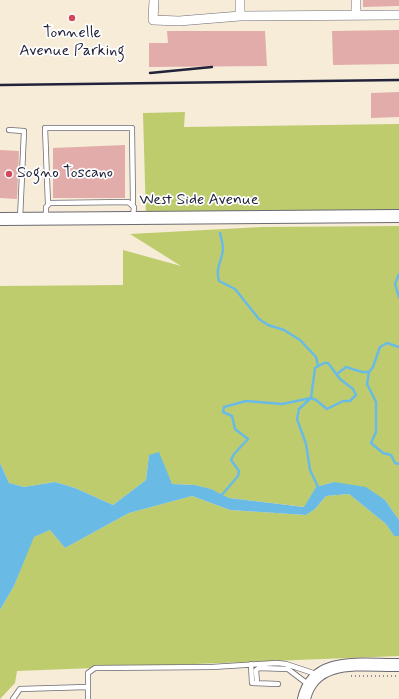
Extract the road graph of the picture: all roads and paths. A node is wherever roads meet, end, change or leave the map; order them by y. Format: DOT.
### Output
graph roads {
  1 [pos="154,0"];
  2 [pos="240,0"];
  3 [pos="356,0"];
  4 [pos="356,15"];
  5 [pos="399,15"];
  6 [pos="240,16"];
  7 [pos="9,130"];
  8 [pos="48,204"];
  9 [pos="133,204"];
  10 [pos="399,216"];
  11 [pos="46,218"];
  12 [pos="134,218"];
  13 [pos="0,219"];
  14 [pos="20,219"];
  15 [pos="251,664"];
  16 [pos="399,665"];
  17 [pos="256,670"];
  18 [pos="318,674"];
  19 [pos="348,676"];
  20 [pos="399,676"];
  21 [pos="255,683"];
  22 [pos="278,684"];
  23 [pos="309,685"];
  24 [pos="88,687"];
  25 [pos="13,699"];
  26 [pos="88,699"];
  27 [pos="304,699"];
  1 -- 6 [label="street"];
  2 -- 6 [label="street"];
  3 -- 4 [label="street"];
  4 -- 5 [label="street"];
  4 -- 6 [label="street"];
  7 -- 14 [label="lane"];
  8 -- 9 [label="lane"];
  8 -- 9 [label="lane"];
  8 -- 11 [label="lane"];
  9 -- 12 [label="lane"];
  10 -- 12 [label="street, West Side Avenue"];
  11 -- 12 [label="street, West Side Avenue"];
  11 -- 14 [label="street, West Side Avenue"];
  13 -- 14 [label="street, West Side Avenue"];
  15 -- 17 [label="lane"];
  15 -- 18 [label="lane"];
  15 -- 21 [label="lane"];
  15 -- 24 [label="lane"];
  16 -- 18 [label="street"];
  17 -- 21 [label="lane"];
  17 -- 23 [label="lane"];
  18 -- 23 [label="street"];
  19 -- 20 [label="path"];
  21 -- 22 [label="lane"];
  23 -- 27 [label="street"];
  24 -- 25 [label="lane"];
  24 -- 26 [label="lane"];
}
